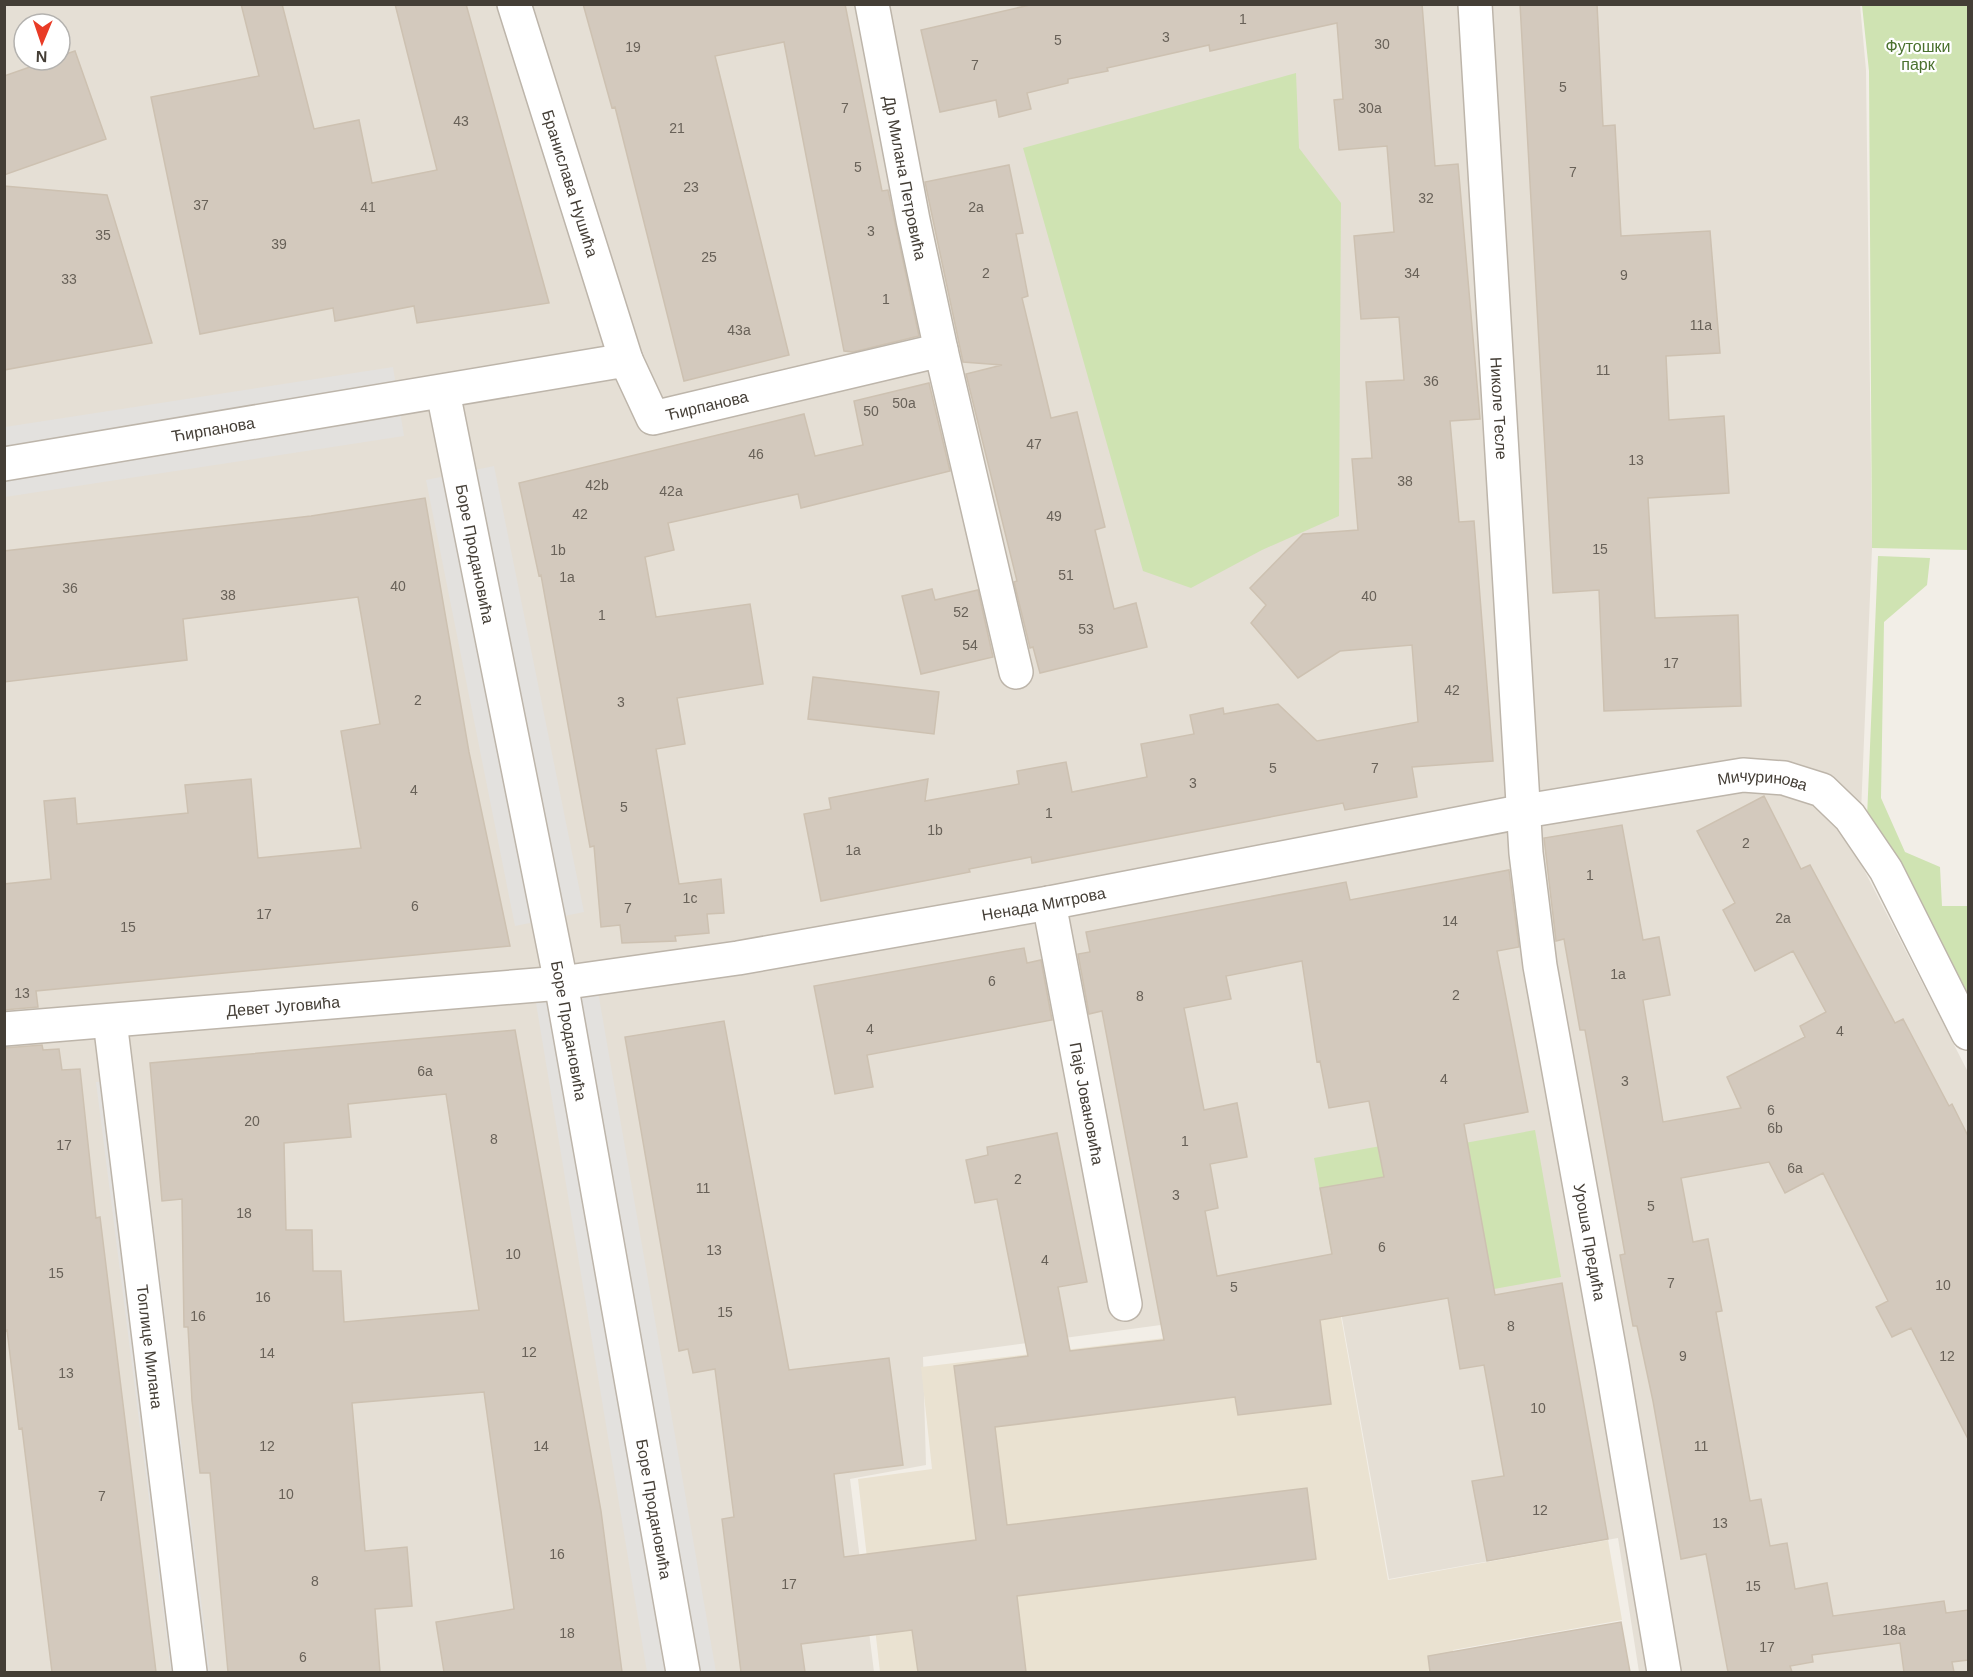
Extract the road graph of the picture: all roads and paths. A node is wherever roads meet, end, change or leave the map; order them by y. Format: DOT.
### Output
graph roads {
  1 [pos="514,4"];
  2 [pos="1475,4"];
  3 [pos="880,6"];
  4 [pos="941,350"];
  5 [pos="626,360"];
  6 [pos="443,392"];
  7 [pos="4,464"];
  8 [pos="1016,672"];
  9 [pos="1525,811"];
  10 [pos="1049,903"];
  11 [pos="561,984"];
  12 [pos="110,1021"];
  13 [pos="4,1029"];
  14 [pos="1968,1033"];
  15 [pos="1125,1304"];
  16 [pos="190,1672"];
  17 [pos="683,1672"];
  18 [pos="1664,1672"];
  1 -- 5 [label="street, Бранислава Нушића"];
  2 -- 9 [label="street, Николе Тесле"];
  3 -- 4 [label="street, Др Милана Петровића"];
  4 -- 5 [label="street, Ћирпанова"];
  4 -- 8 [label="street"];
  5 -- 6 [label="street, Ћирпанова"];
  6 -- 7 [label="street, Ћирпанова"];
  6 -- 11 [label="street, Боре Продановића"];
  9 -- 10 [label="street, Ненада Митрова"];
  9 -- 14 [label="street, Мичуринова"];
  9 -- 18 [label="street, Уроша Предића"];
  10 -- 11 [label="street, Ненада Митрова"];
  10 -- 15 [label="street, Паје Јовановића"];
  11 -- 12 [label="street, Девет Југовића"];
  11 -- 17 [label="street, Боре Продановића"];
  12 -- 13 [label="street, Девет Југовића"];
  12 -- 16 [label="street, Топлице Милана"];
}
